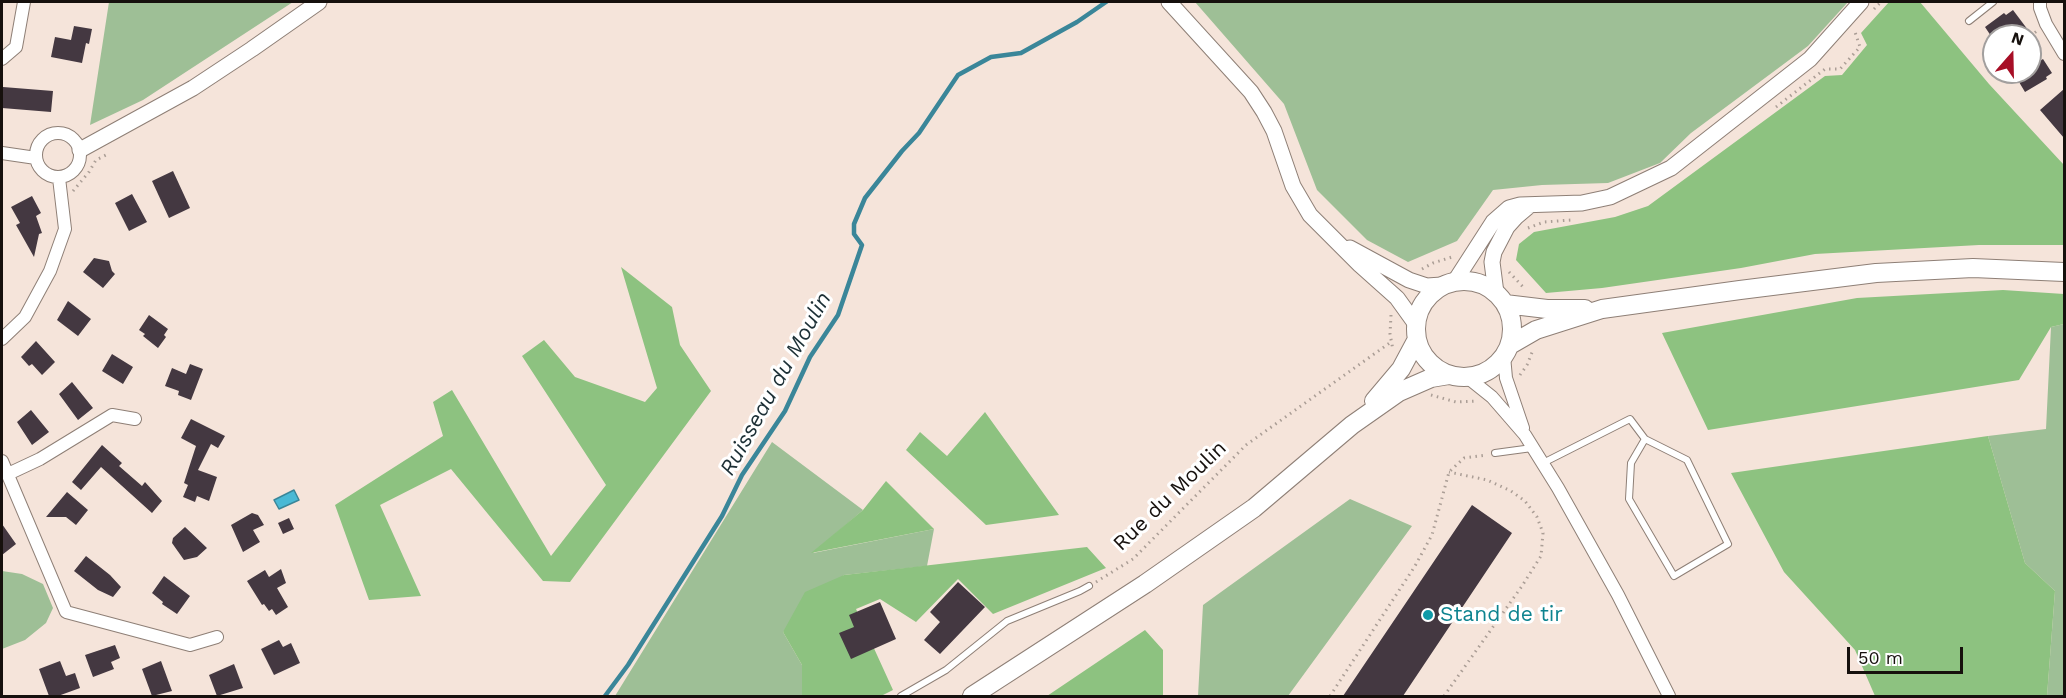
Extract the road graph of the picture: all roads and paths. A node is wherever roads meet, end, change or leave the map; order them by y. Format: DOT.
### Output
graph roads {
  1 [pos="24,2"];
  2 [pos="319,2"];
  3 [pos="1169,2"];
  4 [pos="1861,2"];
  5 [pos="1994,2"];
  6 [pos="2040,2"];
  7 [pos="1969,21"];
  8 [pos="2064,54"];
  9 [pos="2,59"];
  10 [pos="80,150"];
  11 [pos="2,153"];
  12 [pos="36,158"];
  13 [pos="59,178"];
  14 [pos="1529,206"];
  15 [pos="1331,237"];
  16 [pos="1462,256"];
  17 [pos="1505,269"];
  18 [pos="2064,272"];
  19 [pos="1417,273"];
  20 [pos="1449,283"];
  21 [pos="1500,298"];
  22 [pos="1530,298"];
  23 [pos="1602,309"];
  24 [pos="1392,312"];
  25 [pos="1416,332"];
  26 [pos="2,339"];
  27 [pos="1391,342"];
  28 [pos="1534,348"];
  29 [pos="1507,350"];
  30 [pos="1395,356"];
  31 [pos="1458,376"];
  32 [pos="1517,378"];
  33 [pos="1428,394"];
  34 [pos="1483,400"];
  35 [pos="135,419"];
  36 [pos="1352,425"];
  37 [pos="1525,435"];
  38 [pos="1645,439"];
  39 [pos="1532,448"];
  40 [pos="1495,453"];
  41 [pos="2,461"];
  42 [pos="1542,464"];
  43 [pos="1449,472"];
  44 [pos="8,474"];
  45 [pos="1089,586"];
  46 [pos="217,637"];
  47 [pos="901,696"];
  48 [pos="972,696"];
  49 [pos="1330,696"];
  50 [pos="1444,696"];
  51 [pos="1669,696"];
  1 -- 9 [label="street"];
  2 -- 10 [label="street"];
  3 -- 15 [label="street"];
  4 -- 14 [label="street"];
  5 -- 7 [label="lane"];
  6 -- 8 [label="street"];
  10 -- 12 [label="street"];
  10 -- 13 [label="street"];
  11 -- 12 [label="street"];
  12 -- 13 [label="street"];
  13 -- 26 [label="street"];
  14 -- 20 [label="street"];
  14 -- 21 [label="street"];
  15 -- 20 [label="street"];
  15 -- 25 [label="street"];
  16 -- 19 [label="path"];
  17 -- 22 [label="path"];
  18 -- 23 [label="main road"];
  20 -- 21 [label="main road"];
  20 -- 25 [label="main road"];
  21 -- 23 [label="main road"];
  21 -- 29 [label="main road"];
  23 -- 29 [label="main road"];
  24 -- 27 [label="path"];
  25 -- 31 [label="main road"];
  25 -- 36 [label="main road"];
  27 -- 30 [label="path"];
  27 -- 45 [label="path, Rue du Moulin"];
  28 -- 32 [label="path"];
  29 -- 31 [label="main road"];
  29 -- 37 [label="street"];
  31 -- 36 [label="main road"];
  31 -- 37 [label="street"];
  33 -- 34 [label="path"];
  35 -- 44 [label="street"];
  36 -- 48 [label="main road"];
  37 -- 39 [label="street"];
  38 -- 38 [label="lane"];
  38 -- 42 [label="lane"];
  39 -- 40 [label="lane"];
  39 -- 42 [label="street"];
  40 -- 43 [label="path"];
  41 -- 44 [label="street"];
  42 -- 51 [label="street"];
  43 -- 49 [label="path"];
  43 -- 50 [label="path"];
  44 -- 46 [label="street"];
  45 -- 47 [label="lane"];
}
